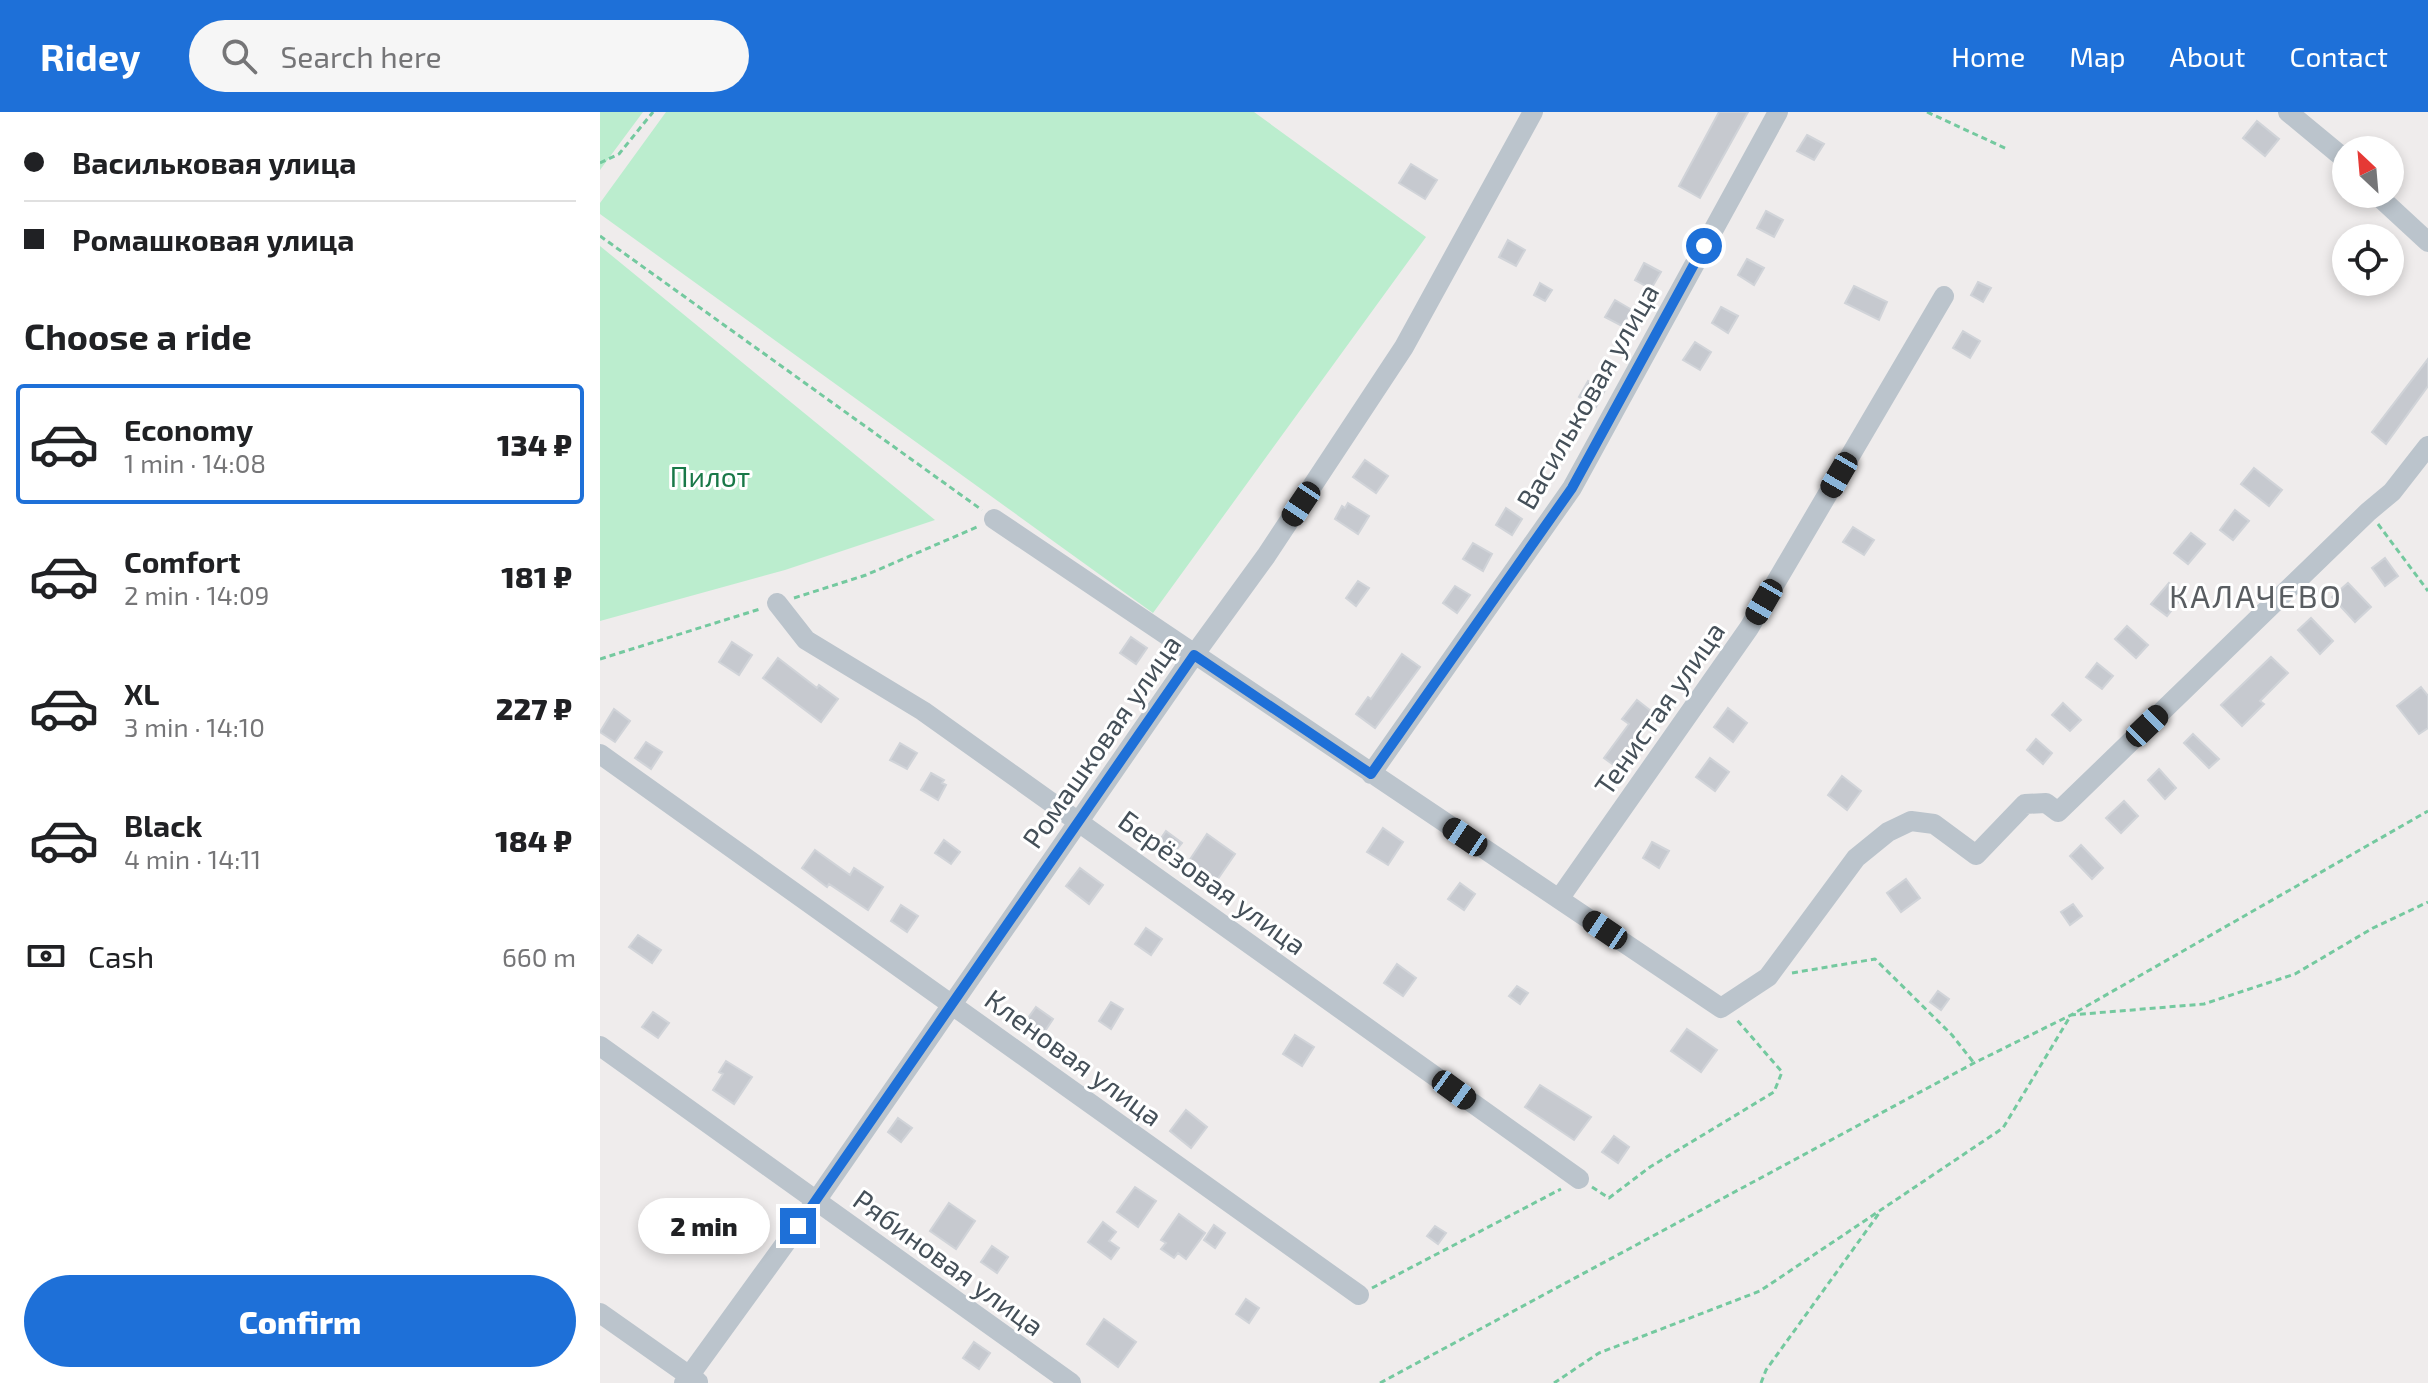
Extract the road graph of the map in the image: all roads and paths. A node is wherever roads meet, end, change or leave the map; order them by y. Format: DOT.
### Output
graph roads {
  1 [pos="653,112"];
  2 [pos="1533,112"];
  3 [pos="1778,112"];
  4 [pos="1927,112"];
  5 [pos="2288,112"];
  6 [pos="2332,148"];
  7 [pos="2007,149"];
  8 [pos="600,163"];
  9 [pos="2391,208"];
  10 [pos="600,236"];
  11 [pos="2428,242"];
  12 [pos="1944,296"];
  13 [pos="2428,446"];
  14 [pos="2368,512"];
  15 [pos="994,519"];
  16 [pos="2428,591"];
  17 [pos="777,603"];
  18 [pos="1194,655"];
  19 [pos="600,659"];
  20 [pos="600,754"];
  21 [pos="1371,774"];
  22 [pos="2428,811"];
  23 [pos="1080,820"];
  24 [pos="1559,899"];
  25 [pos="2428,902"];
  26 [pos="1768,977"];
  27 [pos="952,1005"];
  28 [pos="1721,1008"];
  29 [pos="2071,1015"];
  30 [pos="600,1046"];
  31 [pos="1974,1063"];
  32 [pos="1579,1179"];
  33 [pos="816,1201"];
  34 [pos="1882,1209"];
  35 [pos="1359,1295"];
  36 [pos="600,1313"];
  37 [pos="691,1380"];
  38 [pos="1071,1383"];
  39 [pos="1380,1383"];
  40 [pos="1554,1383"];
  41 [pos="1761,1383"];
  1 -- 8 [label="path"];
  2 -- 18 [label="street, Ромашковая улица"];
  3 -- 21 [label="street, Васильковая улица"];
  4 -- 7 [label="path"];
  5 -- 6 [label="street"];
  9 -- 11 [label="street"];
  10 -- 15 [label="path"];
  12 -- 24 [label="street, Тенистая улица"];
  13 -- 14 [label="street"];
  14 -- 16 [label="path"];
  14 -- 26 [label="street"];
  15 -- 17 [label="path"];
  15 -- 18 [label="street"];
  17 -- 19 [label="path"];
  17 -- 23 [label="street, Берёзовая улица"];
  18 -- 21 [label="street"];
  18 -- 23 [label="street, Ромашковая улица"];
  20 -- 27 [label="street, Кленовая улица"];
  21 -- 24 [label="street"];
  22 -- 29 [label="path"];
  23 -- 27 [label="street, Ромашковая улица"];
  23 -- 32 [label="street, Берёзовая улица"];
  24 -- 28 [label="street"];
  25 -- 29 [label="path"];
  26 -- 28 [label="street"];
  26 -- 31 [label="path"];
  27 -- 33 [label="street, Ромашковая улица"];
  27 -- 35 [label="street, Кленовая улица"];
  28 -- 32 [label="path"];
  29 -- 31 [label="path"];
  29 -- 34 [label="path"];
  30 -- 33 [label="street, Рябиновая улица"];
  31 -- 39 [label="path"];
  32 -- 35 [label="path"];
  33 -- 37 [label="street, Ромашковая улица"];
  33 -- 38 [label="street, Рябиновая улица"];
  34 -- 40 [label="path"];
  34 -- 41 [label="path"];
  36 -- 37 [label="street"];
}
